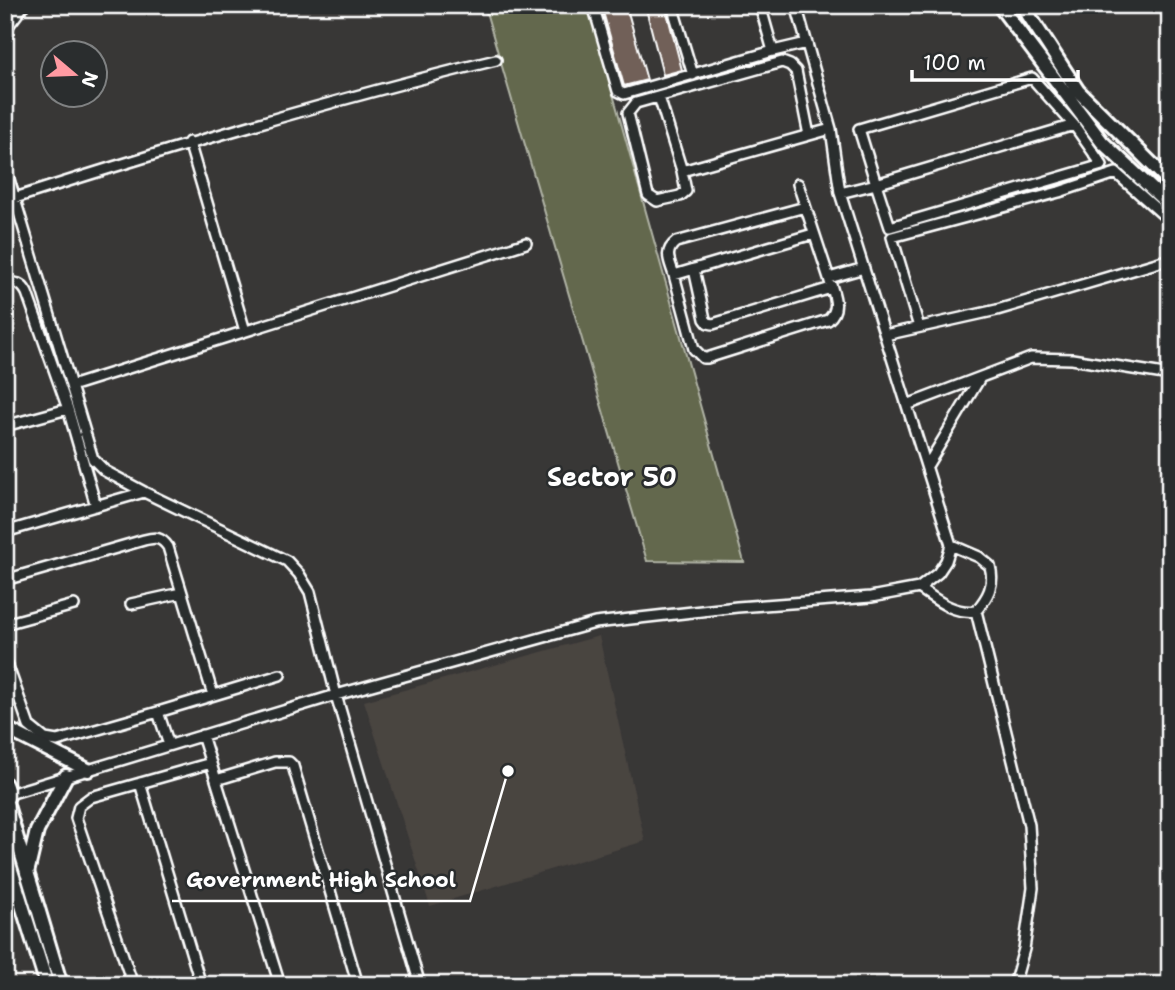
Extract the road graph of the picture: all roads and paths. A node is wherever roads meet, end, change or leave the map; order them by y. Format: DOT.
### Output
graph roads {
  1 [pos="24,5"];
  2 [pos="593,5"];
  3 [pos="672,5"];
  4 [pos="760,5"];
  5 [pos="796,5"];
  6 [pos="999,5"];
  7 [pos="1022,5"];
  8 [pos="5,30"];
  9 [pos="807,43"];
  10 [pos="773,51"];
  11 [pos="496,60"];
  12 [pos="693,75"];
  13 [pos="659,97"];
  14 [pos="1074,125"];
  15 [pos="831,129"];
  16 [pos="809,135"];
  17 [pos="189,142"];
  18 [pos="5,166"];
  19 [pos="682,170"];
  20 [pos="1170,182"];
  21 [pos="798,184"];
  22 [pos="876,184"];
  23 [pos="840,193"];
  24 [pos="15,198"];
  25 [pos="1170,206"];
  26 [pos="805,207"];
  27 [pos="1170,221"];
  28 [pos="813,234"];
  29 [pos="526,243"];
  30 [pos="1170,259"];
  31 [pos="864,268"];
  32 [pos="694,270"];
  33 [pos="674,275"];
  34 [pos="829,278"];
  35 [pos="5,284"];
  36 [pos="831,288"];
  37 [pos="919,327"];
  38 [pos="245,331"];
  39 [pos="885,335"];
  40 [pos="1170,375"];
  41 [pos="980,378"];
  42 [pos="71,386"];
  43 [pos="907,405"];
  44 [pos="68,409"];
  45 [pos="5,426"];
  46 [pos="927,466"];
  47 [pos="144,492"];
  48 [pos="96,506"];
  49 [pos="5,531"];
  50 [pos="951,545"];
  51 [pos="5,580"];
  52 [pos="919,588"];
  53 [pos="181,593"];
  54 [pos="74,604"];
  55 [pos="131,604"];
  56 [pos="976,611"];
  57 [pos="5,624"];
  58 [pos="5,659"];
  59 [pos="281,675"];
  60 [pos="213,695"];
  61 [pos="335,695"];
  62 [pos="158,712"];
  63 [pos="5,728"];
  64 [pos="202,735"];
  65 [pos="169,745"];
  66 [pos="211,763"];
  67 [pos="88,770"];
  68 [pos="65,776"];
  69 [pos="216,780"];
  70 [pos="140,783"];
  71 [pos="6,796"];
  72 [pos="5,851"];
  73 [pos="27,874"];
  74 [pos="47,985"];
  75 [pos="61,985"];
  76 [pos="133,985"];
  77 [pos="201,985"];
  78 [pos="280,985"];
  79 [pos="358,985"];
  80 [pos="420,985"];
  81 [pos="1014,985"];
  1 -- 8 [label="street"];
  2 -- 12 [label="street"];
  3 -- 12 [label="street"];
  4 -- 10 [label="street"];
  5 -- 9 [label="street"];
  6 -- 25 [label="main road"];
  7 -- 20 [label="main road"];
  9 -- 10 [label="street"];
  9 -- 15 [label="street"];
  10 -- 12 [label="street"];
  11 -- 17 [label="street"];
  13 -- 16 [label="street"];
  13 -- 19 [label="street"];
  13 -- 19 [label="street"];
  14 -- 22 [label="street"];
  14 -- 22 [label="street"];
  14 -- 22 [label="street"];
  15 -- 16 [label="street"];
  15 -- 23 [label="street"];
  16 -- 19 [label="street"];
  17 -- 24 [label="street"];
  17 -- 38 [label="street"];
  18 -- 24 [label="street"];
  21 -- 26 [label="street"];
  22 -- 23 [label="street"];
  23 -- 31 [label="street"];
  24 -- 42 [label="street"];
  26 -- 28 [label="street"];
  26 -- 33 [label="street"];
  27 -- 37 [label="street"];
  28 -- 32 [label="street"];
  28 -- 34 [label="street"];
  29 -- 38 [label="street"];
  30 -- 37 [label="street"];
  31 -- 34 [label="street"];
  31 -- 39 [label="street"];
  32 -- 33 [label="street"];
  32 -- 36 [label="street"];
  33 -- 36 [label="street"];
  34 -- 36 [label="street"];
  35 -- 44 [label="street"];
  37 -- 39 [label="street"];
  38 -- 42 [label="street"];
  39 -- 43 [label="street"];
  40 -- 41 [label="street"];
  41 -- 43 [label="street"];
  41 -- 46 [label="street"];
  42 -- 47 [label="street"];
  43 -- 46 [label="street"];
  44 -- 45 [label="street"];
  44 -- 48 [label="street"];
  46 -- 50 [label="street"];
  47 -- 48 [label="street"];
  47 -- 61 [label="street"];
  48 -- 49 [label="street"];
  50 -- 52 [label="street"];
  50 -- 56 [label="street"];
  51 -- 53 [label="street"];
  52 -- 56 [label="street"];
  52 -- 61 [label="street"];
  53 -- 55 [label="street"];
  53 -- 60 [label="street"];
  54 -- 57 [label="street"];
  56 -- 81 [label="street"];
  58 -- 62 [label="street"];
  59 -- 60 [label="street"];
  60 -- 62 [label="street"];
  61 -- 64 [label="street"];
  61 -- 80 [label="street"];
  62 -- 65 [label="street"];
  63 -- 67 [label="main road"];
  64 -- 65 [label="street"];
  64 -- 66 [label="street"];
  65 -- 67 [label="street"];
  66 -- 69 [label="street"];
  66 -- 70 [label="street"];
  67 -- 68 [label="street"];
  68 -- 71 [label="street"];
  68 -- 73 [label="main road"];
  69 -- 78 [label="street"];
  69 -- 79 [label="street"];
  70 -- 76 [label="street"];
  70 -- 77 [label="street"];
  71 -- 73 [label="main road"];
  72 -- 74 [label="main road"];
  73 -- 75 [label="main road"];
}
